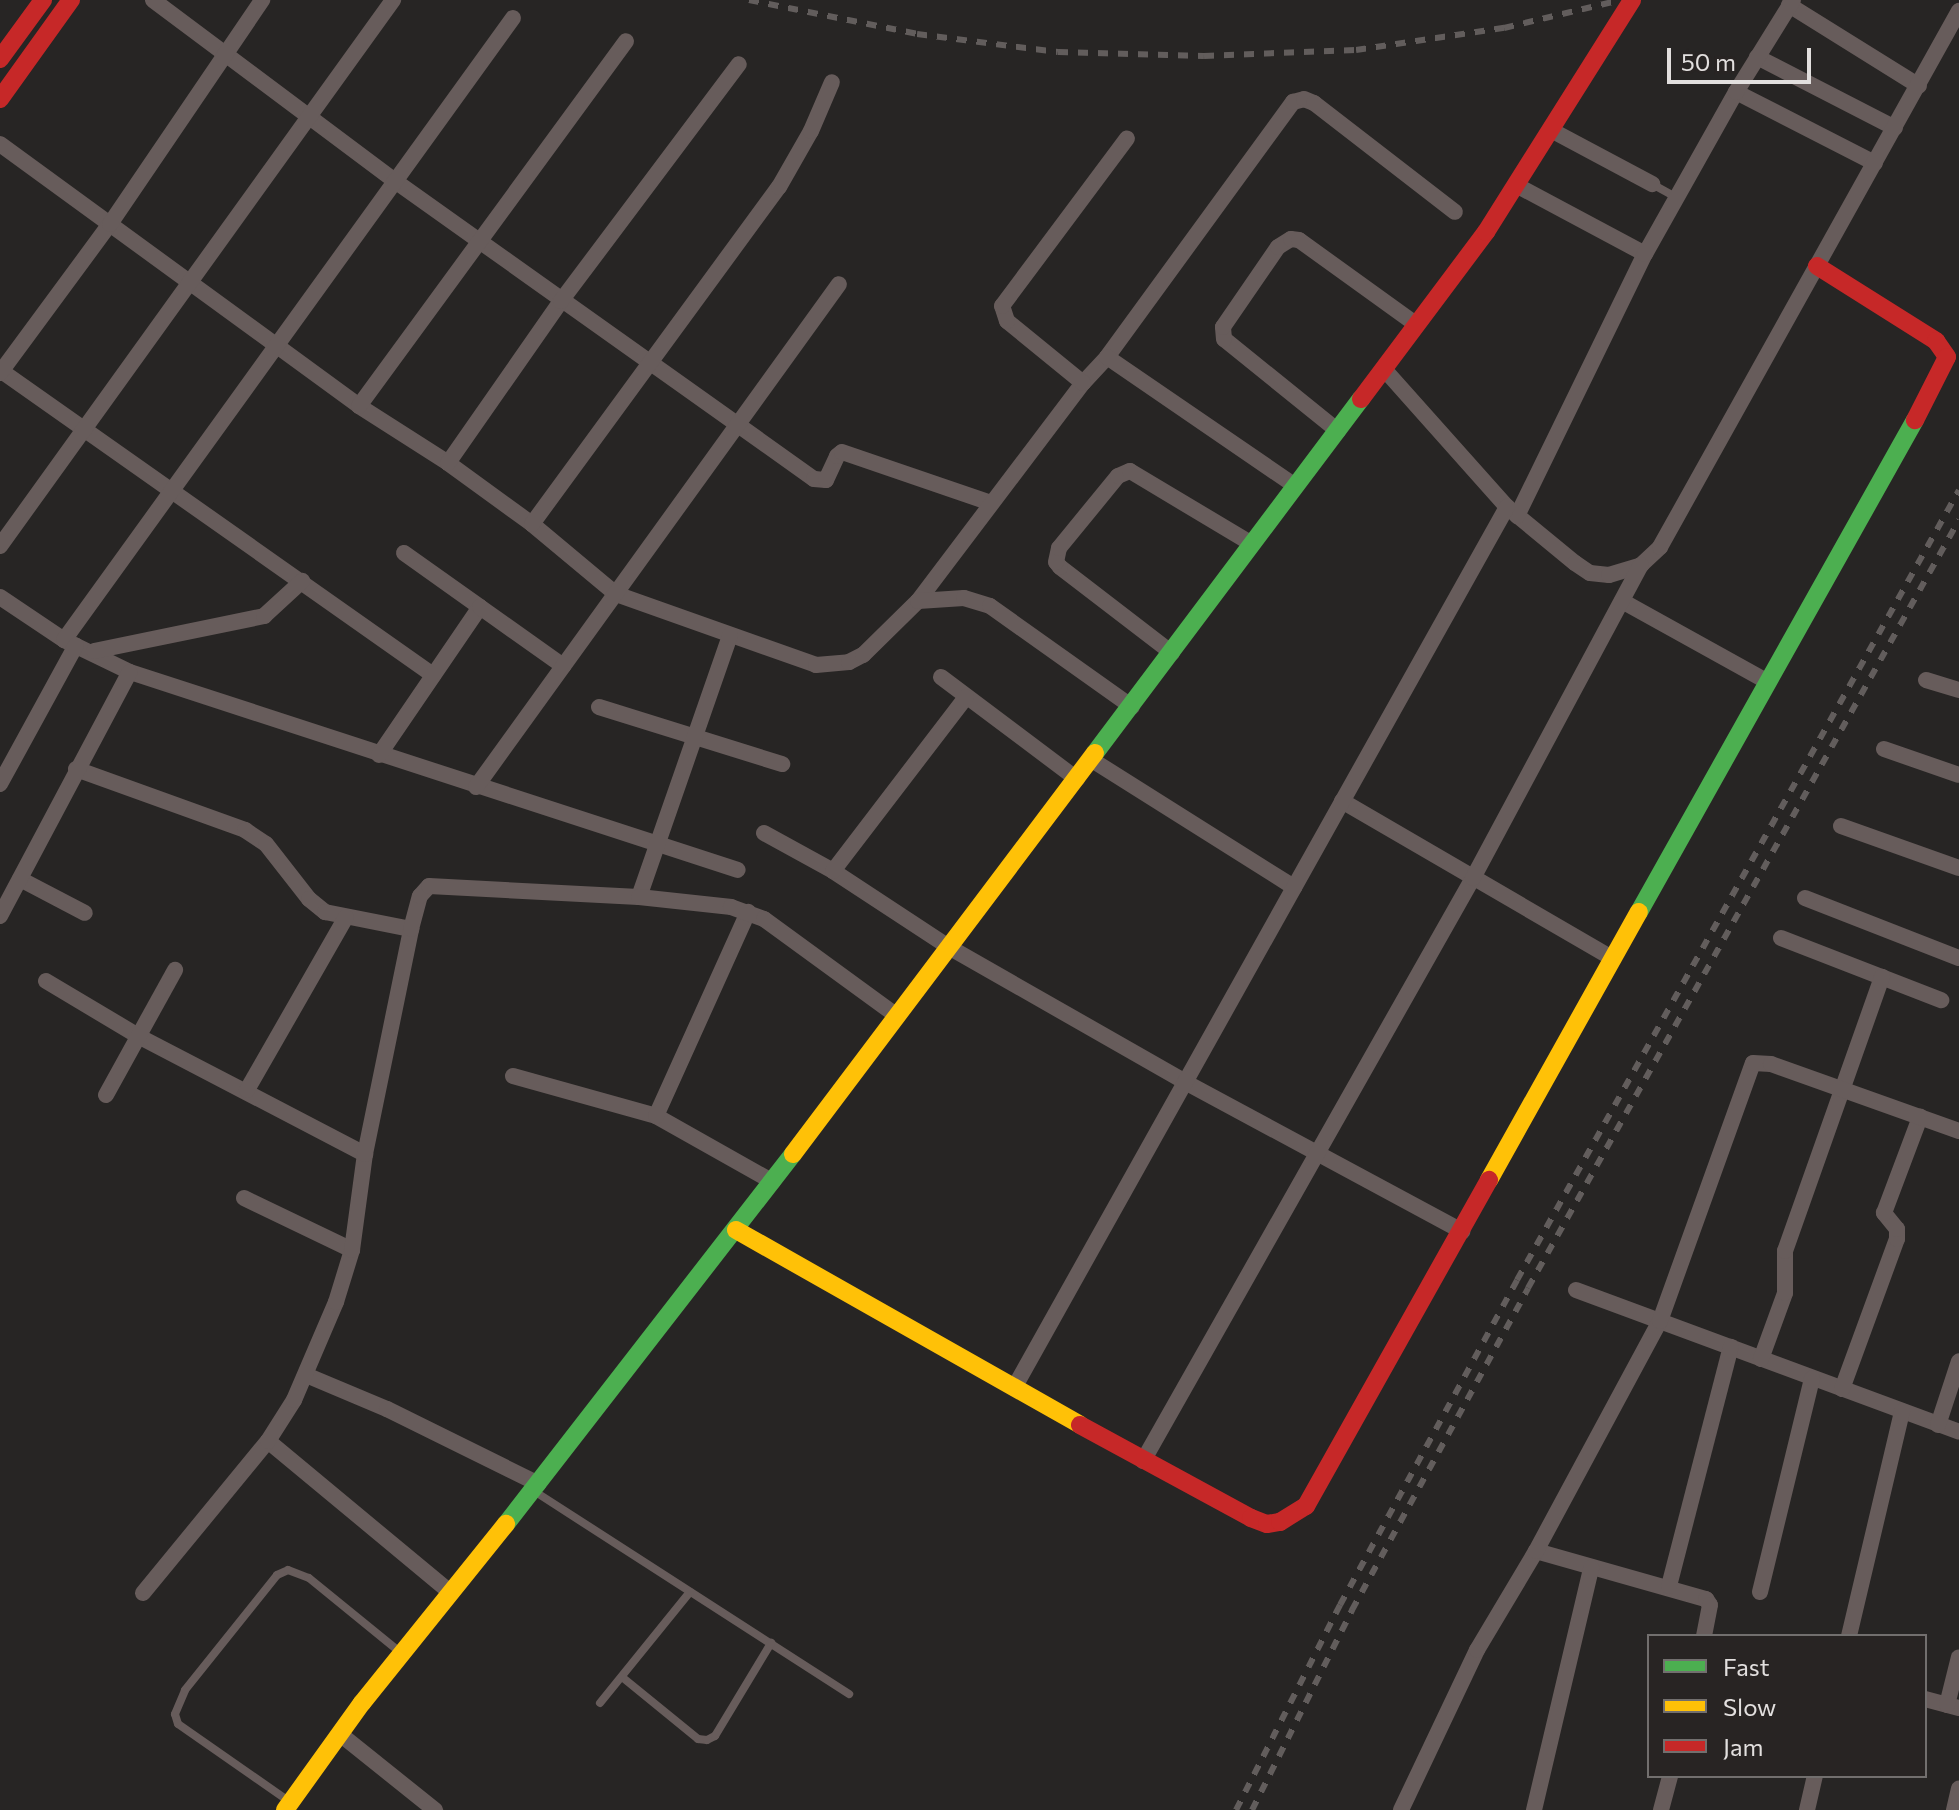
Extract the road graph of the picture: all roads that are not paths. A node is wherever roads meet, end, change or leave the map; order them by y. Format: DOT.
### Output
graph roads {
  1 [pos="43,0"];
  2 [pos="71,0"];
  3 [pos="153,0"];
  4 [pos="262,0"];
  5 [pos="393,0"];
  6 [pos="1632,0"];
  7 [pos="1791,3"];
  8 [pos="1959,11"];
  9 [pos="513,18"];
  10 [pos="626,41"];
  11 [pos="226,55"];
  12 [pos="1757,57"];
  13 [pos="0,59"];
  14 [pos="739,64"];
  15 [pos="832,82"];
  16 [pos="1919,86"];
  17 [pos="1736,92"];
  18 [pos="0,99"];
  19 [pos="308,118"];
  20 [pos="1895,128"];
  21 [pos="1551,130"];
  22 [pos="1127,138"];
  23 [pos="0,144"];
  24 [pos="1875,163"];
  25 [pos="395,181"];
  26 [pos="1652,184"];
  27 [pos="1516,185"];
  28 [pos="1675,197"];
  29 [pos="1455,212"];
  30 [pos="110,224"];
  31 [pos="479,242"];
  32 [pos="1645,254"];
  33 [pos="1817,266"];
  34 [pos="189,282"];
  35 [pos="839,284"];
  36 [pos="561,301"];
  37 [pos="1417,325"];
  38 [pos="276,346"];
  39 [pos="1107,357"];
  40 [pos="649,365"];
  41 [pos="1384,369"];
  42 [pos="0,371"];
  43 [pos="1083,383"];
  44 [pos="359,406"];
  45 [pos="736,422"];
  46 [pos="85,429"];
  47 [pos="1338,431"];
  48 [pos="448,463"];
  49 [pos="1294,485"];
  50 [pos="173,489"];
  51 [pos="991,503"];
  52 [pos="1512,512"];
  53 [pos="532,524"];
  54 [pos="1252,544"];
  55 [pos="0,546"];
  56 [pos="404,553"];
  57 [pos="1641,565"];
  58 [pos="302,581"];
  59 [pos="616,594"];
  60 [pos="0,597"];
  61 [pos="918,601"];
  62 [pos="1622,601"];
  63 [pos="480,607"];
  64 [pos="730,635"];
  65 [pos="70,642"];
  66 [pos="94,651"];
  67 [pos="1172,653"];
  68 [pos="563,666"];
  69 [pos="130,672"];
  70 [pos="433,675"];
  71 [pos="941,677"];
  72 [pos="1926,680"];
  73 [pos="1768,682"];
  74 [pos="1959,690"];
  75 [pos="966,697"];
  76 [pos="599,707"];
  77 [pos="1132,707"];
  78 [pos="694,735"];
  79 [pos="1884,749"];
  80 [pos="379,755"];
  81 [pos="1092,760"];
  82 [pos="782,764"];
  83 [pos="76,769"];
  84 [pos="1959,775"];
  85 [pos="1077,779"];
  86 [pos="0,784"];
  87 [pos="476,787"];
  88 [pos="1342,801"];
  89 [pos="1841,826"];
  90 [pos="764,833"];
  91 [pos="655,844"];
  92 [pos="1959,868"];
  93 [pos="738,870"];
  94 [pos="833,871"];
  95 [pos="1473,878"];
  96 [pos="20,879"];
  97 [pos="1294,887"];
  98 [pos="639,897"];
  99 [pos="1805,898"];
  100 [pos="748,912"];
  101 [pos="85,913"];
  102 [pos="0,916"];
  103 [pos="346,917"];
  104 [pos="411,929"];
  105 [pos="1781,938"];
  106 [pos="947,946"];
  107 [pos="1959,958"];
  108 [pos="1613,959"];
  109 [pos="175,970"];
  110 [pos="1882,977"];
  111 [pos="46,981"];
  112 [pos="1941,1000"];
  113 [pos="897,1016"];
  114 [pos="140,1037"];
  115 [pos="513,1076"];
  116 [pos="1185,1082"];
  117 [pos="1840,1088"];
  118 [pos="247,1090"];
  119 [pos="106,1095"];
  120 [pos="656,1116"];
  121 [pos="1920,1117"];
  122 [pos="1959,1131"];
  123 [pos="1317,1153"];
  124 [pos="365,1154"];
  125 [pos="773,1182"];
  126 [pos="244,1198"];
  127 [pos="736,1230"];
  128 [pos="1462,1231"];
  129 [pos="352,1250"];
  130 [pos="1576,1290"];
  131 [pos="1660,1321"];
  132 [pos="1731,1347"];
  133 [pos="1761,1359"];
  134 [pos="1959,1361"];
  135 [pos="306,1375"];
  136 [pos="1812,1378"];
  137 [pos="1014,1388"];
  138 [pos="1842,1389"];
  139 [pos="1902,1411"];
  140 [pos="1938,1425"];
  141 [pos="1959,1432"];
  142 [pos="268,1441"];
  143 [pos="1143,1461"];
  144 [pos="536,1487"];
  145 [pos="1536,1551"];
  146 [pos="1591,1568"];
  147 [pos="1669,1586"];
  148 [pos="690,1592"];
  149 [pos="1760,1592"];
  150 [pos="143,1593"];
  151 [pos="451,1593"];
  152 [pos="1705,1634"];
  153 [pos="1849,1634"];
  154 [pos="771,1643"];
  155 [pos="402,1654"];
  156 [pos="1959,1657"];
  157 [pos="622,1677"];
  158 [pos="849,1694"];
  159 [pos="1927,1700"];
  160 [pos="600,1703"];
  161 [pos="1953,1706"];
  162 [pos="340,1734"];
  163 [pos="1669,1778"];
  164 [pos="1815,1778"];
  165 [pos="1959,1789"];
  166 [pos="288,1806"];
  167 [pos="435,1810"];
  168 [pos="1401,1810"];
  169 [pos="1534,1810"];
  170 [pos="1661,1810"];
  171 [pos="1807,1810"];
  172 [pos="1954,1810"];
  1 -- 13 [label="street"];
  2 -- 18 [label="street"];
  3 -- 11 [label="street"];
  4 -- 11 [label="street"];
  5 -- 19 [label="street"];
  6 -- 21 [label="street"];
  7 -- 12 [label="street"];
  7 -- 16 [label="street"];
  8 -- 16 [label="street"];
  9 -- 25 [label="street"];
  10 -- 31 [label="street"];
  11 -- 19 [label="street"];
  11 -- 30 [label="street"];
  12 -- 17 [label="street"];
  12 -- 20 [label="street"];
  14 -- 36 [label="street"];
  15 -- 40 [label="street"];
  16 -- 20 [label="street"];
  17 -- 24 [label="street"];
  17 -- 28 [label="street"];
  19 -- 25 [label="street"];
  19 -- 34 [label="street"];
  20 -- 24 [label="street"];
  21 -- 26 [label="street"];
  21 -- 27 [label="street"];
  22 -- 43 [label="street"];
  23 -- 30 [label="street"];
  24 -- 33 [label="street"];
  25 -- 31 [label="street"];
  25 -- 38 [label="street"];
  26 -- 28 [label="lane"];
  27 -- 32 [label="street"];
  27 -- 37 [label="street"];
  28 -- 32 [label="street"];
  29 -- 39 [label="street"];
  30 -- 34 [label="street"];
  30 -- 42 [label="street"];
  31 -- 36 [label="street"];
  31 -- 44 [label="street"];
  32 -- 52 [label="street"];
  33 -- 57 [label="street"];
  33 -- 73 [label="street"];
  34 -- 38 [label="street"];
  34 -- 46 [label="street"];
  35 -- 45 [label="street"];
  36 -- 40 [label="street"];
  36 -- 48 [label="street"];
  37 -- 41 [label="street"];
  37 -- 47 [label="street"];
  38 -- 44 [label="street"];
  38 -- 50 [label="street"];
  39 -- 43 [label="street"];
  39 -- 49 [label="street"];
  40 -- 45 [label="street"];
  40 -- 53 [label="street"];
  41 -- 47 [label="street"];
  41 -- 52 [label="street"];
  42 -- 46 [label="street"];
  43 -- 51 [label="street"];
  44 -- 48 [label="street"];
  45 -- 51 [label="street"];
  45 -- 59 [label="street"];
  46 -- 50 [label="street"];
  46 -- 55 [label="street"];
  47 -- 49 [label="street"];
  48 -- 53 [label="street"];
  49 -- 54 [label="street"];
  50 -- 58 [label="street"];
  50 -- 65 [label="street"];
  51 -- 61 [label="street"];
  52 -- 57 [label="street"];
  52 -- 88 [label="street"];
  53 -- 59 [label="street"];
  54 -- 67 [label="street"];
  54 -- 67 [label="street"];
  56 -- 63 [label="street"];
  57 -- 62 [label="street"];
  58 -- 66 [label="street"];
  58 -- 70 [label="street"];
  59 -- 64 [label="street"];
  59 -- 68 [label="street"];
  60 -- 65 [label="street"];
  61 -- 64 [label="street"];
  61 -- 77 [label="street"];
  62 -- 73 [label="street"];
  62 -- 95 [label="street"];
  63 -- 68 [label="street"];
  63 -- 70 [label="street"];
  64 -- 78 [label="street"];
  65 -- 66 [label="street"];
  65 -- 86 [label="street"];
  66 -- 69 [label="street"];
  67 -- 77 [label="street"];
  68 -- 87 [label="street"];
  69 -- 80 [label="street"];
  69 -- 83 [label="street"];
  70 -- 80 [label="street"];
  71 -- 75 [label="street"];
  72 -- 74 [label="street"];
  73 -- 108 [label="street"];
  75 -- 85 [label="street"];
  75 -- 94 [label="street"];
  76 -- 78 [label="street"];
  77 -- 81 [label="street"];
  78 -- 82 [label="street"];
  78 -- 91 [label="street"];
  79 -- 84 [label="street"];
  80 -- 87 [label="street"];
  81 -- 85 [label="street"];
  81 -- 97 [label="street"];
  83 -- 96 [label="street"];
  83 -- 103 [label="street"];
  85 -- 106 [label="street"];
  87 -- 91 [label="street"];
  88 -- 95 [label="street"];
  88 -- 97 [label="street"];
  89 -- 92 [label="street"];
  90 -- 94 [label="street"];
  91 -- 93 [label="street"];
  91 -- 98 [label="street"];
  94 -- 106 [label="street"];
  95 -- 108 [label="street"];
  95 -- 123 [label="street"];
  96 -- 101 [label="street"];
  96 -- 102 [label="street"];
  97 -- 116 [label="street"];
  98 -- 100 [label="street"];
  98 -- 104 [label="street"];
  99 -- 107 [label="street"];
  100 -- 113 [label="street"];
  100 -- 120 [label="street"];
  103 -- 104 [label="street"];
  103 -- 118 [label="street"];
  104 -- 124 [label="street"];
  105 -- 110 [label="street"];
  106 -- 113 [label="street"];
  106 -- 116 [label="street"];
  108 -- 128 [label="street"];
  109 -- 114 [label="street"];
  110 -- 112 [label="street"];
  110 -- 117 [label="street"];
  111 -- 114 [label="street"];
  113 -- 125 [label="street"];
  114 -- 118 [label="street"];
  114 -- 119 [label="street"];
  115 -- 120 [label="street"];
  116 -- 123 [label="street"];
  116 -- 137 [label="street"];
  117 -- 121 [label="street"];
  117 -- 131 [label="street"];
  117 -- 133 [label="street"];
  118 -- 124 [label="street"];
  120 -- 125 [label="street"];
  121 -- 122 [label="street"];
  121 -- 138 [label="street"];
  123 -- 128 [label="street"];
  123 -- 143 [label="street"];
  124 -- 129 [label="street"];
  125 -- 127 [label="street"];
  126 -- 129 [label="street"];
  127 -- 137 [label="street"];
  127 -- 144 [label="street"];
  128 -- 143 [label="street"];
  129 -- 135 [label="street"];
  130 -- 131 [label="street"];
  131 -- 132 [label="street"];
  131 -- 145 [label="street"];
  132 -- 133 [label="street"];
  132 -- 147 [label="street"];
  133 -- 136 [label="street"];
  134 -- 140 [label="street"];
  135 -- 142 [label="street"];
  135 -- 144 [label="street"];
  136 -- 138 [label="street"];
  136 -- 149 [label="street"];
  137 -- 143 [label="street"];
  138 -- 139 [label="street"];
  139 -- 140 [label="street"];
  139 -- 153 [label="street"];
  140 -- 141 [label="street"];
  142 -- 150 [label="street"];
  142 -- 151 [label="street"];
  144 -- 148 [label="lane"];
  144 -- 151 [label="street"];
  145 -- 146 [label="street"];
  145 -- 168 [label="street"];
  146 -- 147 [label="street"];
  146 -- 169 [label="street"];
  147 -- 152 [label="street"];
  148 -- 154 [label="lane"];
  148 -- 157 [label="lane"];
  151 -- 155 [label="street"];
  154 -- 157 [label="lane"];
  154 -- 158 [label="lane"];
  155 -- 162 [label="street"];
  155 -- 166 [label="lane"];
  156 -- 161 [label="street"];
  157 -- 160 [label="lane"];
  159 -- 161 [label="street"];
  162 -- 166 [label="street"];
  162 -- 167 [label="street"];
  163 -- 170 [label="street"];
  164 -- 171 [label="street"];
  165 -- 172 [label="street"];
}
